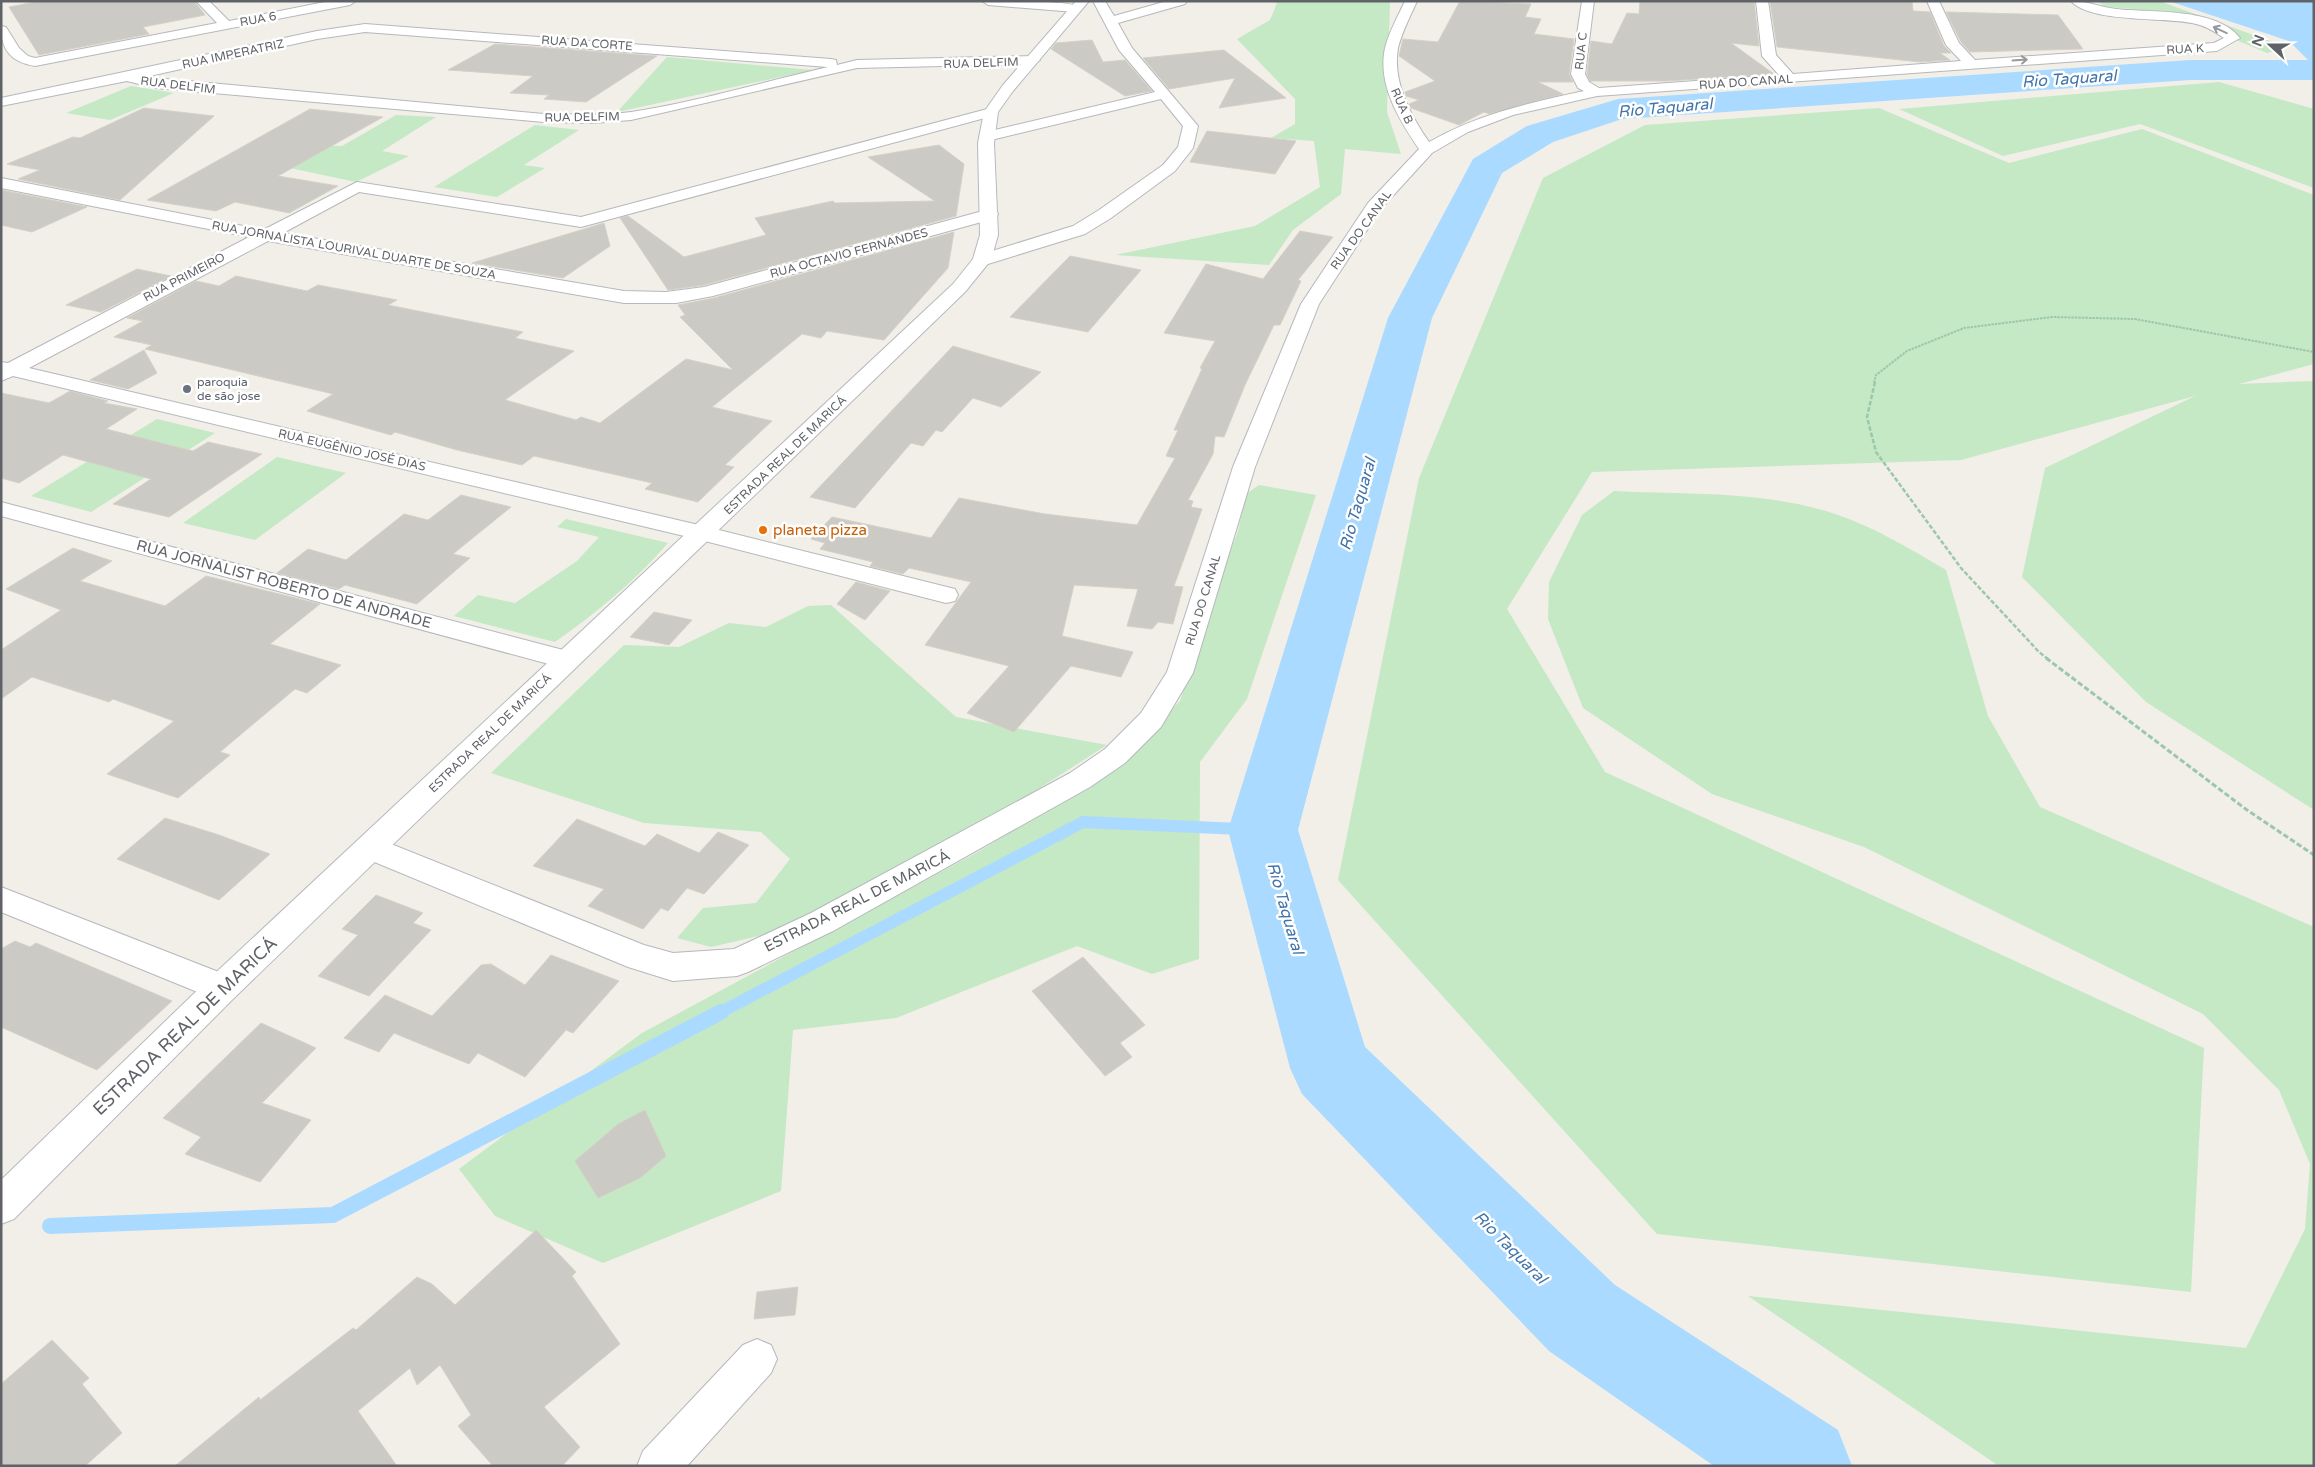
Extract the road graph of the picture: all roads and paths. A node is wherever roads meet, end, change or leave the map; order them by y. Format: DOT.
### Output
graph roads {
  1 [pos="202,1"];
  2 [pos="350,1"];
  3 [pos="988,1"];
  4 [pos="1181,1"];
  5 [pos="1411,1"];
  6 [pos="1588,1"];
  7 [pos="1762,1"];
  8 [pos="1933,1"];
  9 [pos="2077,1"];
  10 [pos="1085,4"];
  11 [pos="288,14"];
  12 [pos="1111,21"];
  13 [pos="226,25"];
  14 [pos="317,35"];
  15 [pos="3,38"];
  16 [pos="1033,60"];
  17 [pos="857,64"];
  18 [pos="1971,64"];
  19 [pos="127,77"];
  20 [pos="1790,78"];
  21 [pos="1596,92"];
  22 [pos="1165,94"];
  23 [pos="1,102"];
  24 [pos="989,124"];
  25 [pos="1427,150"];
  26 [pos="1,183"];
  27 [pos="990,214"];
  28 [pos="264,234"];
  29 [pos="982,260"];
  30 [pos="707,292"];
  31 [pos="2314,352"];
  32 [pos="5,371"];
  33 [pos="1,509"];
  34 [pos="703,534"];
  35 [pos="946,595"];
  36 [pos="566,660"];
  37 [pos="1080,780"];
  38 [pos="370,848"];
  39 [pos="2314,855"];
  40 [pos="1,899"];
  41 [pos="222,988"];
  42 [pos="1,1206"];
  43 [pos="757,1359"];
  44 [pos="658,1466"];
  1 -- 13 [label="street"];
  2 -- 11 [label="street, RUA 6"];
  3 -- 10 [label="street"];
  4 -- 12 [label="street"];
  5 -- 25 [label="street, RUA B"];
  6 -- 21 [label="street, RUA C"];
  7 -- 20 [label="street"];
  8 -- 18 [label="street"];
  18 -- 9 [label="street, RUA K, one-way"];
  10 -- 12 [label="street"];
  10 -- 16 [label="street"];
  11 -- 13 [label="street, RUA 6"];
  11 -- 14 [label="street"];
  12 -- 22 [label="street"];
  13 -- 15 [label="street, RUA 6"];
  14 -- 17 [label="street, RUA DA CORTE"];
  14 -- 19 [label="street, RUA IMPERATRIZ"];
  16 -- 17 [label="street, RUA DELFIM"];
  16 -- 24 [label="street"];
  17 -- 19 [label="street, RUA DELFIM"];
  18 -- 20 [label="street, RUA DO CANAL"];
  19 -- 23 [label="street, RUA IMPERATRIZ"];
  20 -- 21 [label="street, RUA DO CANAL"];
  21 -- 25 [label="street, RUA DO CANAL"];
  22 -- 24 [label="street"];
  22 -- 29 [label="street"];
  24 -- 27 [label="street, ESTRADA REAL DE MARICÁ"];
  24 -- 28 [label="street, RUA PRIMEIRO"];
  25 -- 37 [label="street, RUA DO CANAL"];
  26 -- 28 [label="street, RUA JORNALISTA LOURIVAL DUARTE DE SOUZA"];
  27 -- 29 [label="street, ESTRADA REAL DE MARICÁ"];
  27 -- 30 [label="street, RUA OCTAVIO FERNANDES"];
  28 -- 30 [label="street, RUA JORNALISTA LOURIVAL DUARTE DE SOUZA"];
  28 -- 32 [label="street, RUA PRIMEIRO"];
  29 -- 34 [label="street, ESTRADA REAL DE MARICÁ"];
  31 -- 39 [label="path"];
  32 -- 34 [label="street, RUA EUGÊNIO JOSÉ DIAS"];
  33 -- 36 [label="street, RUA JORNALIST ROBERTO DE ANDRADE"];
  34 -- 35 [label="street, RUA EUGÊNIO JOSÉ DIAS"];
  34 -- 36 [label="street, ESTRADA REAL DE MARICÁ"];
  36 -- 38 [label="street, ESTRADA REAL DE MARICÁ"];
  37 -- 38 [label="street, ESTRADA REAL DE MARICÁ"];
  38 -- 41 [label="street, ESTRADA REAL DE MARICÁ"];
  40 -- 41 [label="street"];
  41 -- 42 [label="street, ESTRADA REAL DE MARICÁ"];
  43 -- 44 [label="street"];
}
